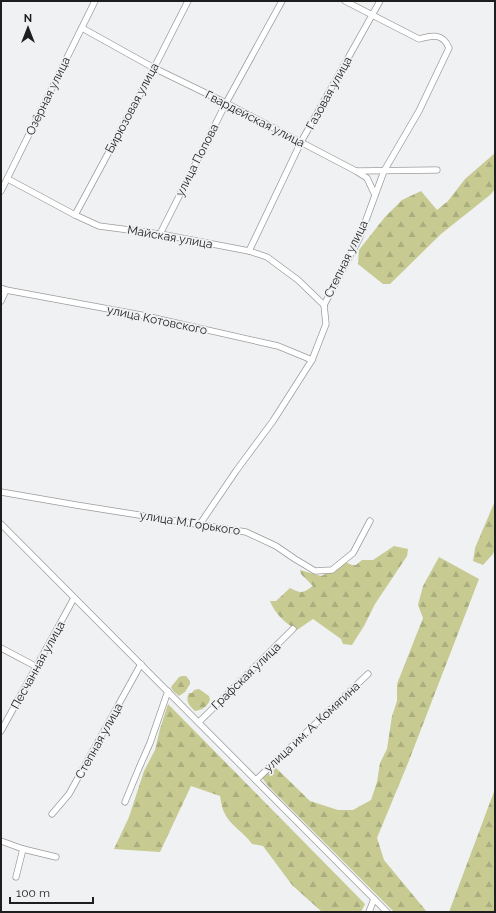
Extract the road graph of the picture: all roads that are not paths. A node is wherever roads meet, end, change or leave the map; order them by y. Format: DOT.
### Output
graph roads {
  1 [pos="95,1"];
  2 [pos="188,1"];
  3 [pos="282,1"];
  4 [pos="345,1"];
  5 [pos="380,1"];
  6 [pos="372,14"];
  7 [pos="82,28"];
  8 [pos="154,68"];
  9 [pos="226,103"];
  10 [pos="301,142"];
  11 [pos="437,170"];
  12 [pos="356,171"];
  13 [pos="384,171"];
  14 [pos="8,179"];
  15 [pos="1,191"];
  16 [pos="375,195"];
  17 [pos="75,215"];
  18 [pos="160,234"];
  19 [pos="249,251"];
  20 [pos="3,289"];
  21 [pos="1,301"];
  22 [pos="324,305"];
  23 [pos="312,360"];
  24 [pos="1,492"];
  25 [pos="370,521"];
  26 [pos="1,524"];
  27 [pos="200,524"];
  28 [pos="74,598"];
  29 [pos="293,629"];
  30 [pos="1,648"];
  31 [pos="141,664"];
  32 [pos="37,667"];
  33 [pos="368,674"];
  34 [pos="168,691"];
  35 [pos="199,722"];
  36 [pos="1,731"];
  37 [pos="256,780"];
  38 [pos="125,802"];
  39 [pos="52,814"];
  40 [pos="1,841"];
  41 [pos="23,849"];
  42 [pos="56,858"];
  43 [pos="16,877"];
  44 [pos="374,899"];
  45 [pos="368,912"];
  46 [pos="387,912"];
  1 -- 7 [label="street, Озёрная улица"];
  2 -- 8 [label="street, Бирюзовая улица"];
  3 -- 9 [label="street, улица Попова"];
  4 -- 6 [label="street"];
  5 -- 6 [label="street, Газовая улица"];
  6 -- 10 [label="street, Газовая улица"];
  6 -- 13 [label="street, Степная улица"];
  7 -- 8 [label="street, Гвардейская улица"];
  7 -- 14 [label="street, Озёрная улица"];
  8 -- 9 [label="street, Гвардейская улица"];
  8 -- 17 [label="street, Бирюзовая улица"];
  9 -- 10 [label="street, Гвардейская улица"];
  9 -- 18 [label="street, улица Попова"];
  10 -- 12 [label="street, Гвардейская улица"];
  10 -- 19 [label="street, Газовая улица"];
  11 -- 13 [label="street, Гвардейская улица"];
  12 -- 13 [label="street, Гвардейская улица"];
  12 -- 16 [label="street"];
  13 -- 16 [label="street, Степная улица"];
  14 -- 15 [label="street, Озёрная улица"];
  14 -- 17 [label="street, Майская улица"];
  16 -- 22 [label="street, Степная улица"];
  17 -- 18 [label="street, Майская улица"];
  18 -- 19 [label="street, Майская улица"];
  19 -- 22 [label="street, Майская улица"];
  20 -- 21 [label="street"];
  20 -- 23 [label="street, улица Котовского"];
  22 -- 23 [label="street, Степная улица"];
  23 -- 27 [label="street, Степная улица"];
  24 -- 27 [label="street, улица М.Горького"];
  25 -- 27 [label="street, улица М.Горького"];
  26 -- 28 [label="street"];
  28 -- 31 [label="street"];
  28 -- 32 [label="street, Песчанная улица"];
  29 -- 35 [label="street, Графская улица"];
  30 -- 32 [label="street"];
  31 -- 34 [label="street"];
  31 -- 39 [label="street, Степная улица"];
  32 -- 36 [label="street, Песчанная улица"];
  33 -- 37 [label="street, улица им. А. Комягина"];
  34 -- 35 [label="street"];
  34 -- 38 [label="street"];
  35 -- 37 [label="street"];
  37 -- 44 [label="street"];
  40 -- 41 [label="street"];
  41 -- 42 [label="street"];
  41 -- 43 [label="street"];
  44 -- 45 [label="street"];
  44 -- 46 [label="street"];
}
